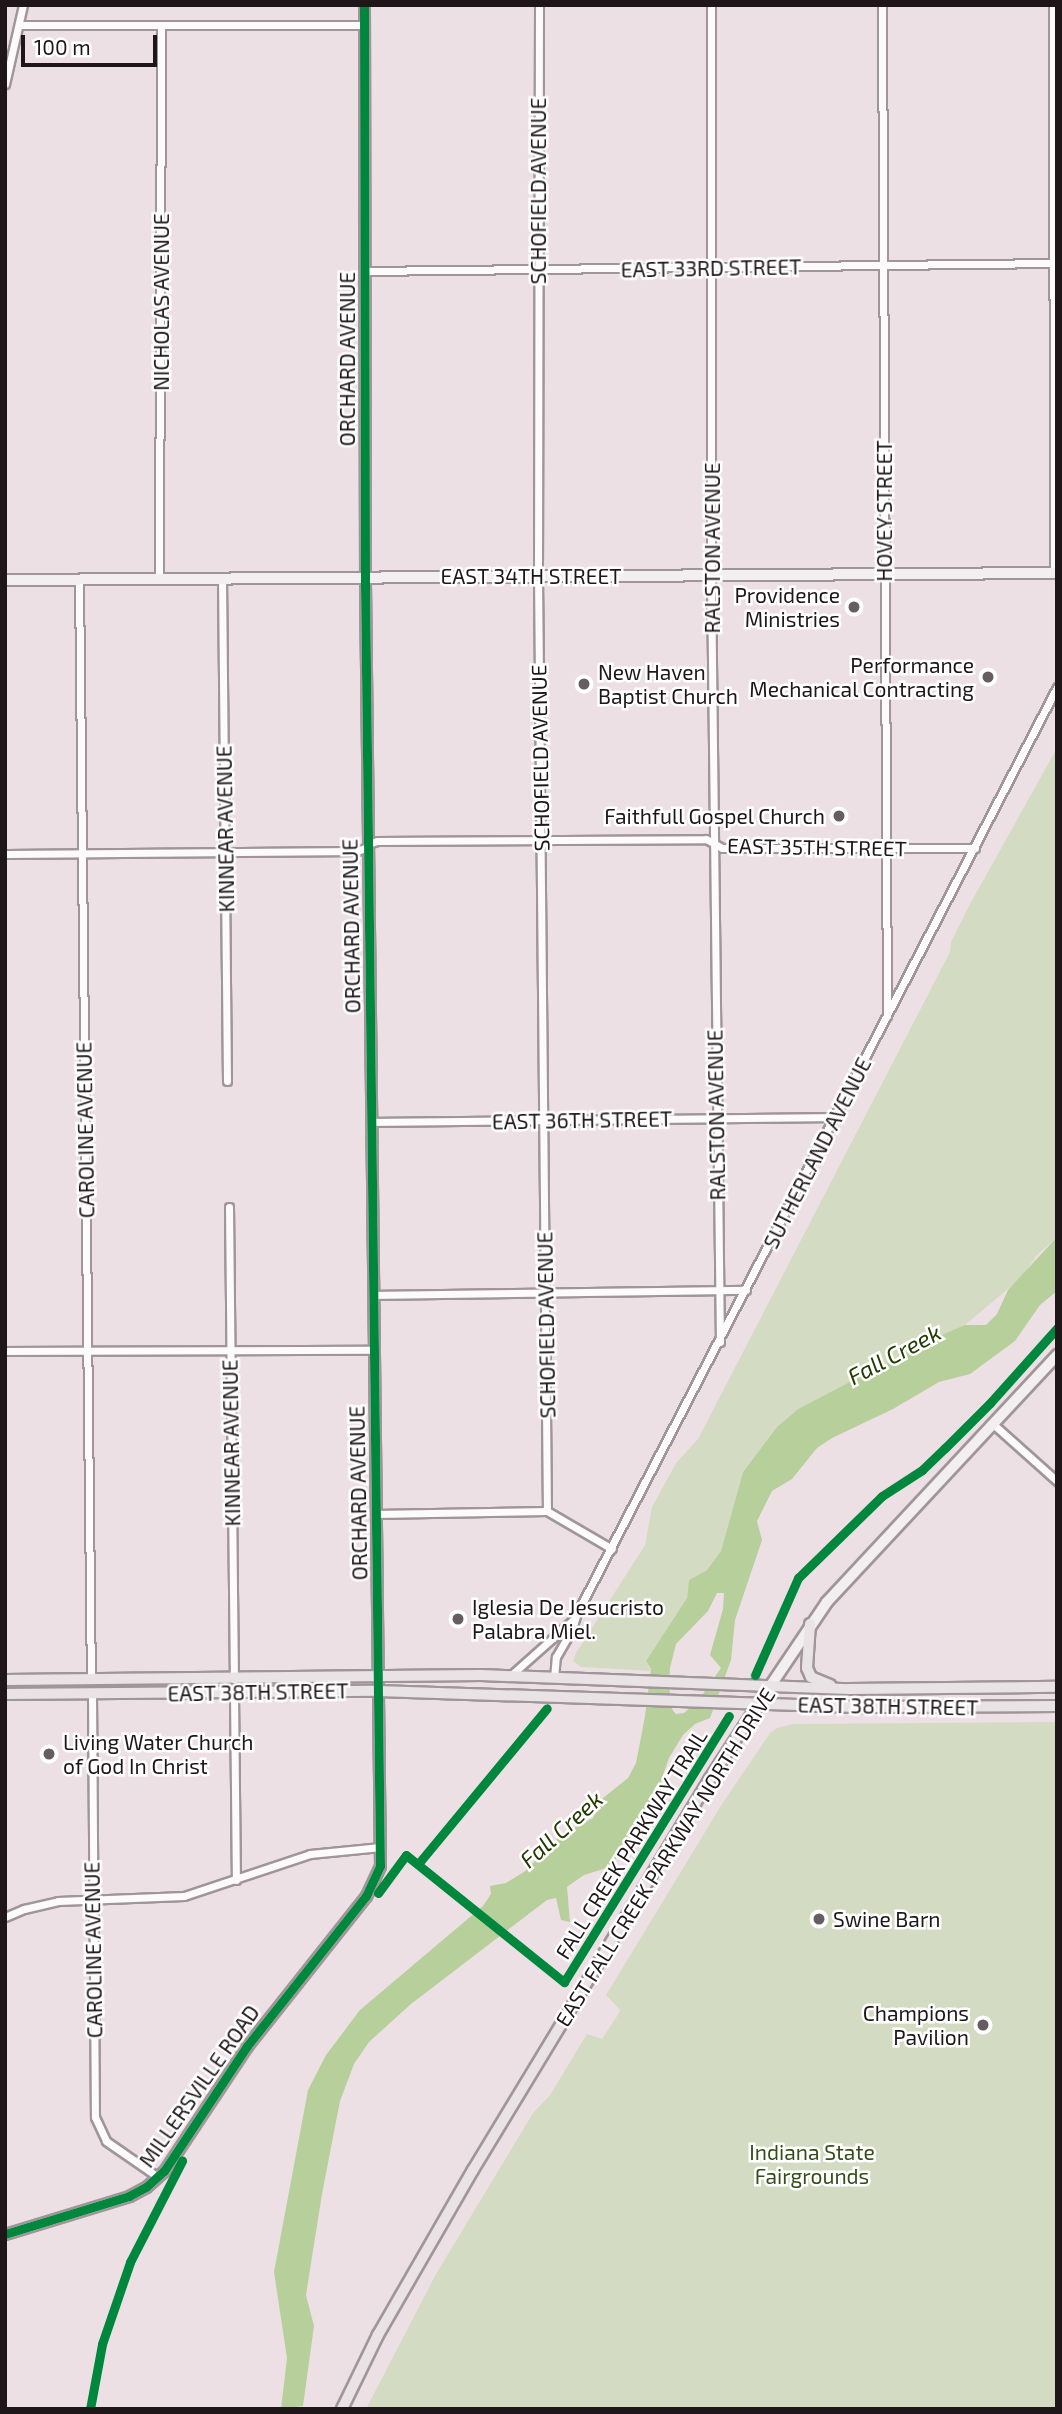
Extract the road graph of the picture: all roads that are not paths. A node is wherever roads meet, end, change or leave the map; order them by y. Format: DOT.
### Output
graph roads {
  1 [pos="23,5"];
  2 [pos="363,5"];
  3 [pos="540,5"];
  4 [pos="711,5"];
  5 [pos="882,5"];
  6 [pos="1053,5"];
  7 [pos="19,25"];
  8 [pos="364,25"];
  9 [pos="161,26"];
  10 [pos="5,84"];
  11 [pos="1055,263"];
  12 [pos="883,266"];
  13 [pos="711,268"];
  14 [pos="538,269"];
  15 [pos="364,271"];
  16 [pos="1055,573"];
  17 [pos="884,574"];
  18 [pos="711,575"];
  19 [pos="538,576"];
  20 [pos="365,577"];
  21 [pos="222,578"];
  22 [pos="79,579"];
  23 [pos="159,579"];
  24 [pos="5,580"];
  25 [pos="1057,687"];
  26 [pos="541,840"];
  27 [pos="714,843"];
  28 [pos="368,846"];
  29 [pos="975,848"];
  30 [pos="886,849"];
  31 [pos="225,852"];
  32 [pos="7,854"];
  33 [pos="82,854"];
  34 [pos="887,1017"];
  35 [pos="227,1081"];
  36 [pos="835,1117"];
  37 [pos="716,1119"];
  38 [pos="543,1120"];
  39 [pos="371,1122"];
  40 [pos="229,1207"];
  41 [pos="718,1290"];
  42 [pos="746,1290"];
  43 [pos="545,1291"];
  44 [pos="373,1295"];
  45 [pos="720,1342"];
  46 [pos="230,1350"];
  47 [pos="373,1350"];
  48 [pos="5,1351"];
  49 [pos="88,1351"];
  50 [pos="1057,1355"];
  51 [pos="993,1424"];
  52 [pos="1057,1481"];
  53 [pos="547,1510"];
  54 [pos="375,1514"];
  55 [pos="612,1549"];
  56 [pos="575,1618"];
  57 [pos="810,1625"];
  58 [pos="377,1675"];
  59 [pos="510,1676"];
  60 [pos="554,1678"];
  61 [pos="234,1679"];
  62 [pos="91,1680"];
  63 [pos="5,1681"];
  64 [pos="771,1685"];
  65 [pos="1057,1687"];
  66 [pos="849,1689"];
  67 [pos="377,1691"];
  68 [pos="5,1694"];
  69 [pos="92,1694"];
  70 [pos="234,1694"];
  71 [pos="759,1704"];
  72 [pos="1057,1706"];
  73 [pos="381,1847"];
  74 [pos="236,1880"];
  75 [pos="92,1900"];
  76 [pos="5,1917"];
  77 [pos="158,2177"];
  78 [pos="5,2234"];
  79 [pos="342,2409"];
  1 -- 7 [label="street"];
  2 -- 8 [label="street, ORCHARD AVENUE"];
  3 -- 14 [label="street, SCHOFIELD AVENUE"];
  4 -- 13 [label="street, RALSTON AVENUE"];
  5 -- 12 [label="street, HOVEY STREET"];
  6 -- 11 [label="street"];
  7 -- 9 [label="street"];
  7 -- 10 [label="street"];
  8 -- 9 [label="street"];
  8 -- 15 [label="street, ORCHARD AVENUE"];
  9 -- 23 [label="street, NICHOLAS AVENUE"];
  11 -- 12 [label="street, EAST 33RD STREET"];
  11 -- 16 [label="street"];
  12 -- 13 [label="street, EAST 33RD STREET"];
  12 -- 17 [label="street, HOVEY STREET"];
  13 -- 14 [label="street, EAST 33RD STREET"];
  13 -- 18 [label="street, RALSTON AVENUE"];
  14 -- 15 [label="street, EAST 33RD STREET"];
  14 -- 19 [label="street, SCHOFIELD AVENUE"];
  15 -- 20 [label="street, ORCHARD AVENUE"];
  16 -- 17 [label="main road, EAST 34TH STREET"];
  17 -- 18 [label="main road, EAST 34TH STREET"];
  17 -- 30 [label="street, HOVEY STREET"];
  18 -- 19 [label="main road, EAST 34TH STREET"];
  18 -- 27 [label="street, RALSTON AVENUE"];
  19 -- 20 [label="main road, EAST 34TH STREET"];
  19 -- 26 [label="street, SCHOFIELD AVENUE"];
  20 -- 21 [label="main road, EAST 34TH STREET"];
  20 -- 28 [label="street, ORCHARD AVENUE"];
  21 -- 23 [label="main road, EAST 34TH STREET"];
  21 -- 31 [label="street, KINNEAR AVENUE"];
  22 -- 23 [label="main road, EAST 34TH STREET"];
  22 -- 24 [label="main road, EAST 34TH STREET"];
  22 -- 33 [label="street, CAROLINE AVENUE"];
  25 -- 29 [label="street, SUTHERLAND AVENUE"];
  26 -- 27 [label="street, EAST 35TH STREET"];
  26 -- 28 [label="street, EAST 35TH STREET"];
  26 -- 38 [label="street, SCHOFIELD AVENUE"];
  27 -- 30 [label="street, EAST 35TH STREET"];
  27 -- 37 [label="street, RALSTON AVENUE"];
  28 -- 31 [label="street, EAST 35TH STREET"];
  28 -- 39 [label="street, ORCHARD AVENUE"];
  29 -- 30 [label="street, EAST 35TH STREET"];
  29 -- 34 [label="street, SUTHERLAND AVENUE"];
  30 -- 34 [label="street, HOVEY STREET"];
  31 -- 33 [label="street, EAST 35TH STREET"];
  31 -- 35 [label="street, KINNEAR AVENUE"];
  32 -- 33 [label="street, EAST 35TH STREET"];
  33 -- 49 [label="street, CAROLINE AVENUE"];
  34 -- 36 [label="street, SUTHERLAND AVENUE"];
  36 -- 37 [label="street, EAST 36TH STREET"];
  36 -- 42 [label="street, SUTHERLAND AVENUE"];
  37 -- 38 [label="street, EAST 36TH STREET"];
  37 -- 41 [label="street, RALSTON AVENUE"];
  38 -- 39 [label="street, EAST 36TH STREET"];
  38 -- 43 [label="street, SCHOFIELD AVENUE"];
  39 -- 44 [label="street, ORCHARD AVENUE"];
  40 -- 46 [label="street, KINNEAR AVENUE"];
  41 -- 42 [label="street"];
  41 -- 43 [label="street"];
  41 -- 45 [label="street, RALSTON AVENUE"];
  42 -- 45 [label="street, SUTHERLAND AVENUE"];
  43 -- 44 [label="street"];
  43 -- 53 [label="street, SCHOFIELD AVENUE"];
  44 -- 47 [label="street, ORCHARD AVENUE"];
  45 -- 55 [label="street, SUTHERLAND AVENUE"];
  46 -- 47 [label="street"];
  46 -- 49 [label="street"];
  46 -- 61 [label="street, KINNEAR AVENUE"];
  47 -- 54 [label="street, ORCHARD AVENUE"];
  48 -- 49 [label="street"];
  49 -- 62 [label="street, CAROLINE AVENUE"];
  50 -- 51 [label="main road, EAST FALL CREEK PARKWAY NORTH DRIVE"];
  51 -- 52 [label="street"];
  51 -- 57 [label="main road, EAST FALL CREEK PARKWAY NORTH DRIVE"];
  53 -- 54 [label="street"];
  53 -- 55 [label="street"];
  54 -- 58 [label="street, ORCHARD AVENUE"];
  55 -- 56 [label="street, SUTHERLAND AVENUE"];
  56 -- 59 [label="street, SUTHERLAND AVENUE"];
  56 -- 60 [label="street, SUTHERLAND AVENUE"];
  57 -- 64 [label="main road, EAST FALL CREEK PARKWAY NORTH DRIVE"];
  57 -- 66 [label="main road"];
  58 -- 59 [label="main road, EAST 38TH STREET"];
  58 -- 61 [label="main road, EAST 38TH STREET"];
  58 -- 67 [label="street, ORCHARD AVENUE"];
  59 -- 60 [label="main road, EAST 38TH STREET"];
  60 -- 64 [label="main road, EAST 38TH STREET"];
  61 -- 62 [label="main road, EAST 38TH STREET"];
  62 -- 63 [label="main road, EAST 38TH STREET"];
  64 -- 66 [label="main road, EAST 38TH STREET"];
  64 -- 71 [label="main road, EAST FALL CREEK PARKWAY NORTH DRIVE"];
  65 -- 66 [label="main road, EAST 38TH STREET"];
  67 -- 70 [label="main road, EAST 38TH STREET"];
  67 -- 71 [label="main road, EAST 38TH STREET"];
  67 -- 73 [label="street, ORCHARD AVENUE"];
  68 -- 69 [label="main road, EAST 38TH STREET"];
  69 -- 70 [label="main road, EAST 38TH STREET"];
  69 -- 75 [label="street, CAROLINE AVENUE"];
  70 -- 74 [label="street"];
  71 -- 72 [label="main road, EAST 38TH STREET"];
  71 -- 79 [label="main road, EAST FALL CREEK PARKWAY NORTH DRIVE"];
  73 -- 74 [label="street"];
  73 -- 77 [label="street, MILLERSVILLE ROAD"];
  74 -- 75 [label="street"];
  75 -- 76 [label="street"];
  75 -- 77 [label="street, CAROLINE AVENUE"];
  77 -- 78 [label="street, MILLERSVILLE ROAD"];
}
